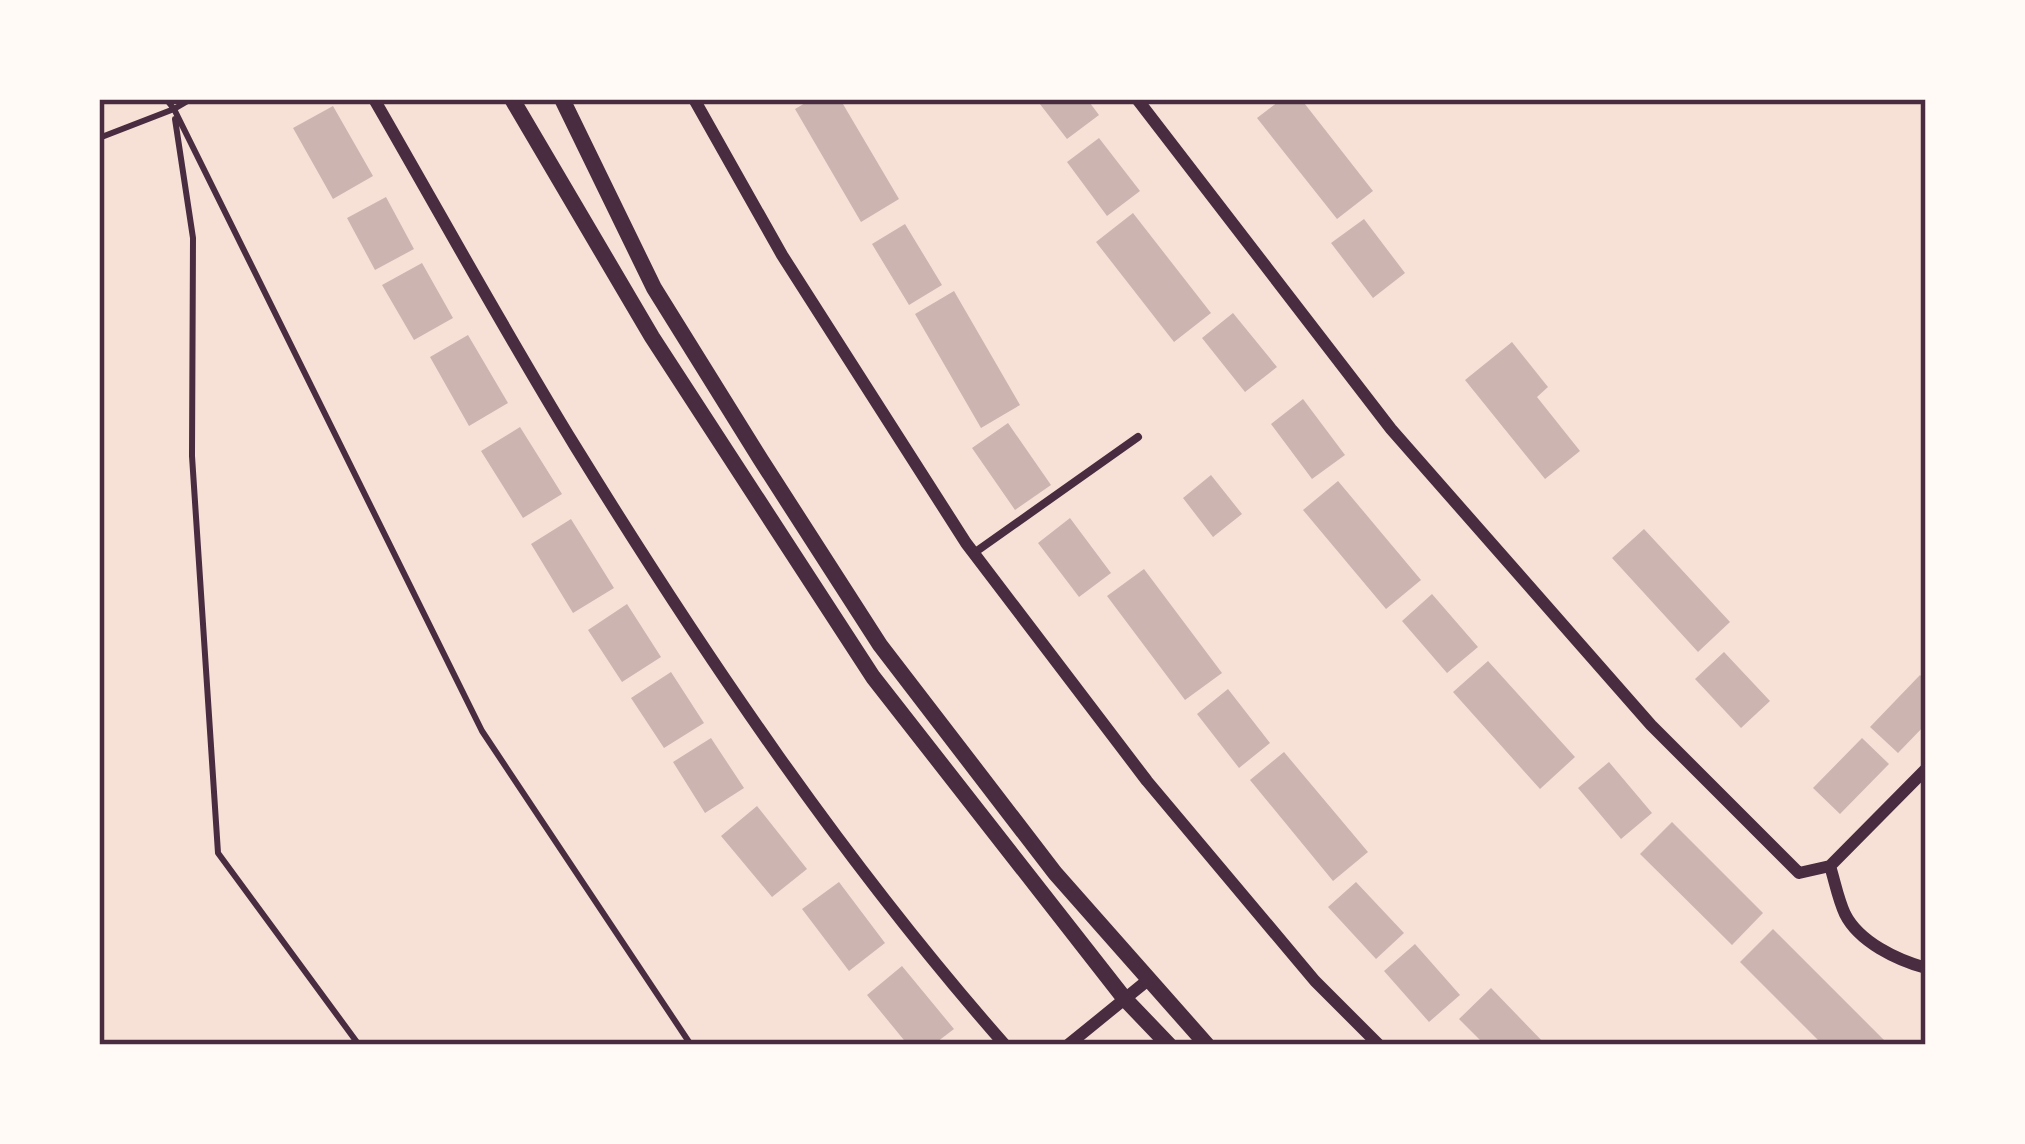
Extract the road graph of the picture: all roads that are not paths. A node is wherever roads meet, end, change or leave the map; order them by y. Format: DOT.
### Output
graph roads {
  1 [pos="374,99"];
  2 [pos="512,99"];
  3 [pos="562,99"];
  4 [pos="694,99"];
  5 [pos="1137,99"];
  6 [pos="1138,437"];
  7 [pos="974,553"];
  8 [pos="1926,769"];
  9 [pos="1830,866"];
  10 [pos="1926,968"];
  11 [pos="1148,980"];
  12 [pos="1124,998"];
  13 [pos="1005,1045"];
  14 [pos="1068,1045"];
  15 [pos="1169,1045"];
  16 [pos="1207,1045"];
  17 [pos="1379,1045"];
  1 -- 13 [label="street"];
  2 -- 12 [label="street"];
  3 -- 11 [label="street"];
  4 -- 7 [label="street"];
  5 -- 9 [label="street"];
  6 -- 7 [label="lane"];
  7 -- 17 [label="street"];
  8 -- 9 [label="street"];
  9 -- 10 [label="street"];
  11 -- 12 [label="street"];
  11 -- 16 [label="street"];
  12 -- 14 [label="street"];
  12 -- 15 [label="street"];
}
